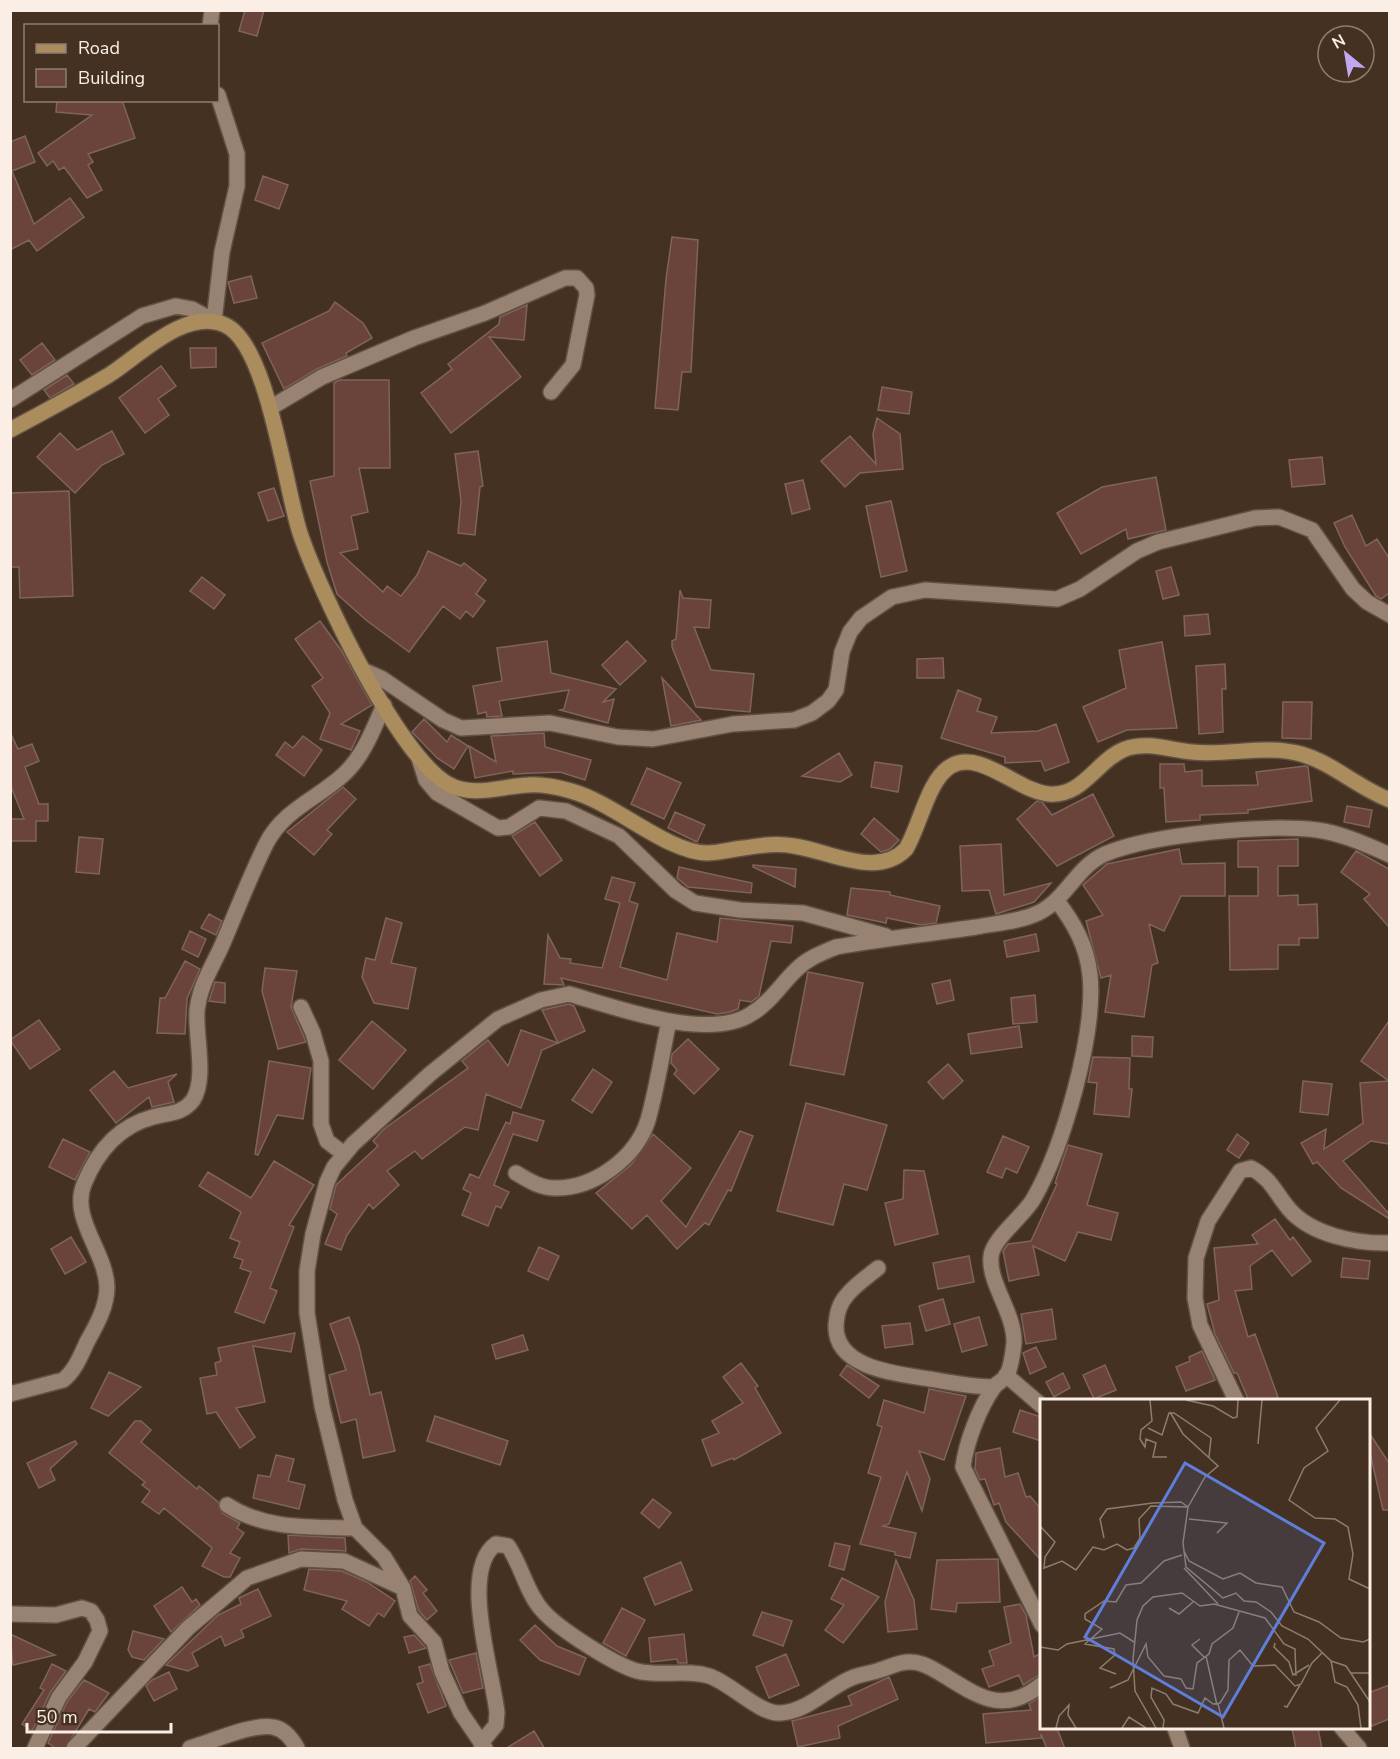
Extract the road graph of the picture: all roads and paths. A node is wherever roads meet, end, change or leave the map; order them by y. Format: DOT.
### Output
graph roads {
  1 [pos="219,98"];
  2 [pos="214,321"];
  3 [pos="551,392"];
  4 [pos="10,400"];
  5 [pos="270,408"];
  6 [pos="10,430"];
  7 [pos="1389,615"];
  8 [pos="365,671"];
  9 [pos="384,705"];
  10 [pos="419,758"];
  11 [pos="1389,800"];
  12 [pos="1389,855"];
  13 [pos="1057,901"];
  14 [pos="895,938"];
  15 [pos="301,1007"];
  16 [pos="669,1021"];
  17 [pos="344,1154"];
  18 [pos="516,1173"];
  19 [pos="1389,1243"];
  20 [pos="878,1268"];
  21 [pos="1006,1375"];
  22 [pos="994,1387"];
  23 [pos="10,1394"];
  24 [pos="1235,1399"];
  25 [pos="1040,1405"];
  26 [pos="227,1505"];
  27 [pos="355,1528"];
  28 [pos="403,1588"];
  29 [pos="10,1614"];
  30 [pos="1040,1623"];
  31 [pos="1040,1685"];
  32 [pos="1175,1729"];
  33 [pos="1343,1729"];
  34 [pos="483,1747"];
  35 [pos="35,1749"];
  36 [pos="74,1749"];
  37 [pos="190,1749"];
  38 [pos="297,1749"];
  39 [pos="1182,1749"];
  40 [pos="1359,1749"];
  1 -- 2 [label="street"];
  2 -- 4 [label="street"];
  2 -- 5 [label="street"];
  2 -- 6 [label="street"];
  3 -- 5 [label="street"];
  5 -- 8 [label="street"];
  7 -- 8 [label="street"];
  8 -- 9 [label="street"];
  9 -- 10 [label="street"];
  9 -- 23 [label="street"];
  10 -- 11 [label="street"];
  10 -- 14 [label="street"];
  12 -- 13 [label="street"];
  13 -- 14 [label="street"];
  13 -- 21 [label="street"];
  14 -- 16 [label="street"];
  15 -- 17 [label="street"];
  16 -- 17 [label="street"];
  16 -- 18 [label="street"];
  17 -- 27 [label="street"];
  19 -- 24 [label="street"];
  20 -- 22 [label="street"];
  21 -- 22 [label="street"];
  21 -- 25 [label="street"];
  22 -- 30 [label="street"];
  26 -- 27 [label="street"];
  27 -- 28 [label="street"];
  28 -- 34 [label="street"];
  28 -- 36 [label="street"];
  29 -- 35 [label="street"];
  31 -- 34 [label="street"];
  32 -- 39 [label="street"];
  33 -- 40 [label="street"];
  37 -- 38 [label="street"];
}
